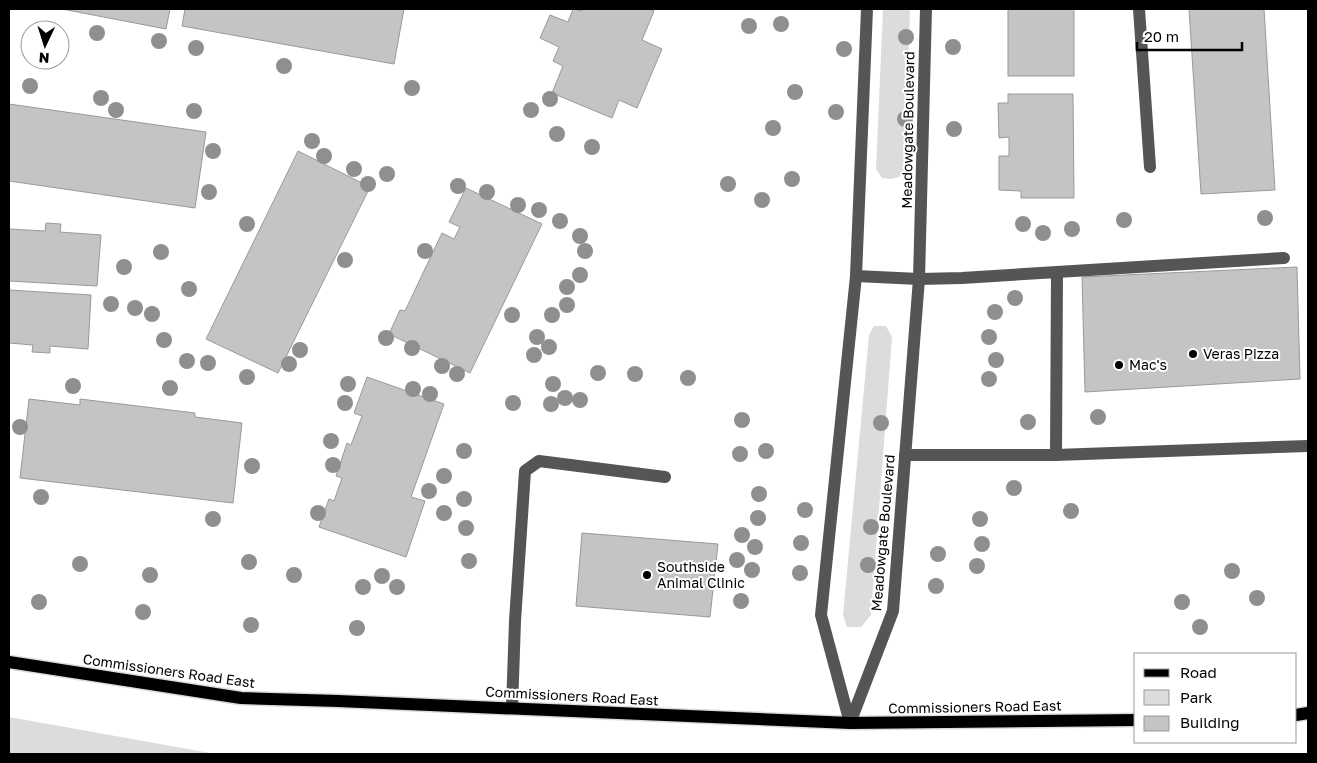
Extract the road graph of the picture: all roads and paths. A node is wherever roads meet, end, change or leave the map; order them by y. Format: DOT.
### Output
graph roads {
  1 [pos="866,9"];
  2 [pos="926,9"];
  3 [pos="1139,9"];
  4 [pos="1150,167"];
  5 [pos="1284,258"];
  6 [pos="1057,272"];
  7 [pos="856,276"];
  8 [pos="919,279"];
  9 [pos="1308,446"];
  10 [pos="905,455"];
  11 [pos="1056,455"];
  12 [pos="665,477"];
  13 [pos="9,662"];
  14 [pos="512,708"];
  15 [pos="1134,720"];
  16 [pos="850,723"];
  1 -- 7 [label="street"];
  2 -- 8 [label="street, Meadowgate Boulevard"];
  3 -- 4 [label="street"];
  5 -- 6 [label="street"];
  6 -- 8 [label="street"];
  6 -- 11 [label="street"];
  7 -- 8 [label="street"];
  7 -- 16 [label="street"];
  8 -- 10 [label="street, Meadowgate Boulevard"];
  9 -- 11 [label="street"];
  10 -- 11 [label="street"];
  10 -- 16 [label="street, Meadowgate Boulevard"];
  12 -- 14 [label="street"];
  13 -- 14 [label="main road, Commissioners Road East"];
  14 -- 16 [label="main road, Commissioners Road East"];
  15 -- 16 [label="main road, Commissioners Road East"];
}
